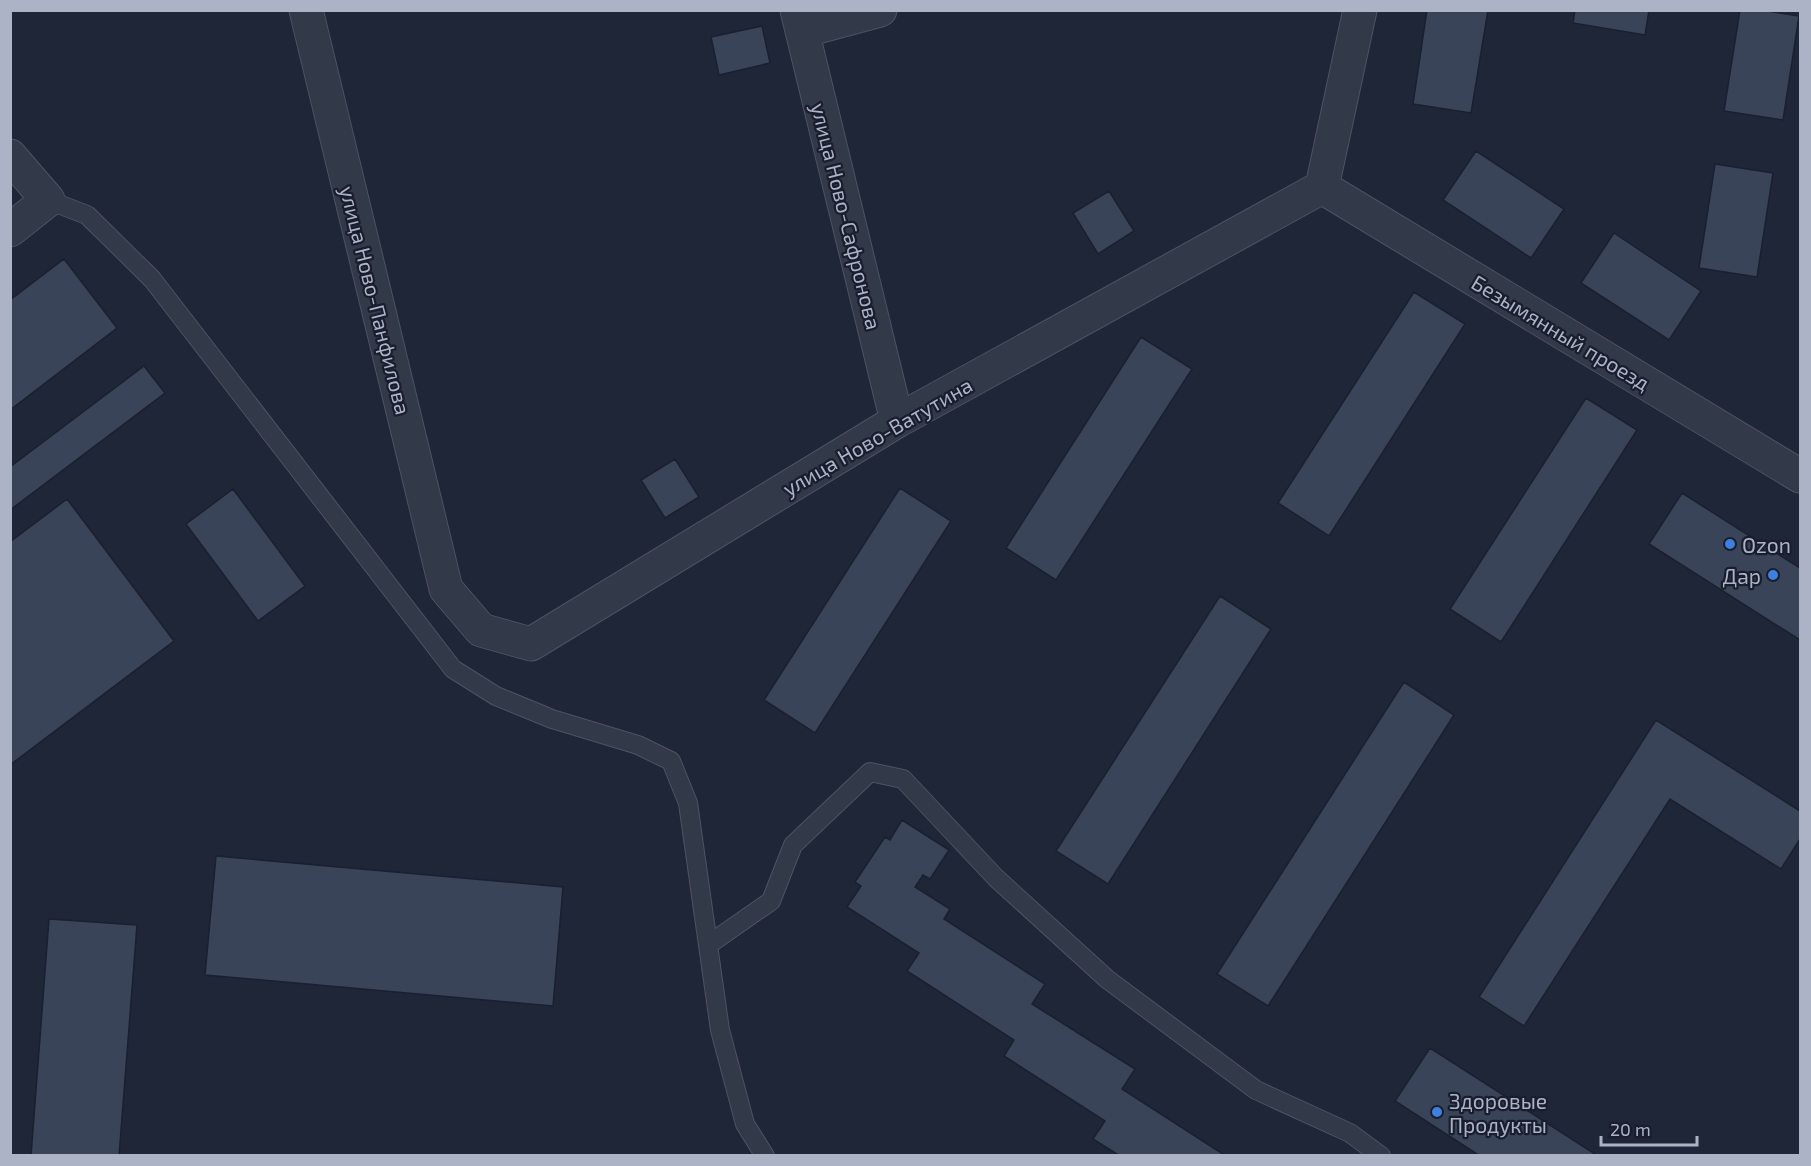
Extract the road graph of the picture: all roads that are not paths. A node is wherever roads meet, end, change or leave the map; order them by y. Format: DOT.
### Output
graph roads {
  1 [pos="306,10"];
  2 [pos="880,10"];
  3 [pos="1360,10"];
  4 [pos="799,21"];
  5 [pos="10,156"];
  6 [pos="1322,187"];
  7 [pos="48,200"];
  8 [pos="10,230"];
  9 [pos="897,421"];
  10 [pos="1800,476"];
  11 [pos="446,589"];
  12 [pos="708,945"];
  13 [pos="765,1155"];
  14 [pos="1381,1155"];
  1 -- 11 [label="street, улица Ново-Панфилова"];
  2 -- 4 [label="street"];
  3 -- 6 [label="street"];
  4 -- 9 [label="street, улица Ново-Сафронова"];
  5 -- 7 [label="street"];
  6 -- 9 [label="street, улица Ново-Ватутина"];
  6 -- 10 [label="street, Безымянный проезд"];
  7 -- 8 [label="street"];
  7 -- 12 [label="lane"];
  9 -- 11 [label="street, улица Ново-Ватутина"];
  12 -- 13 [label="lane"];
  12 -- 14 [label="lane"];
}
